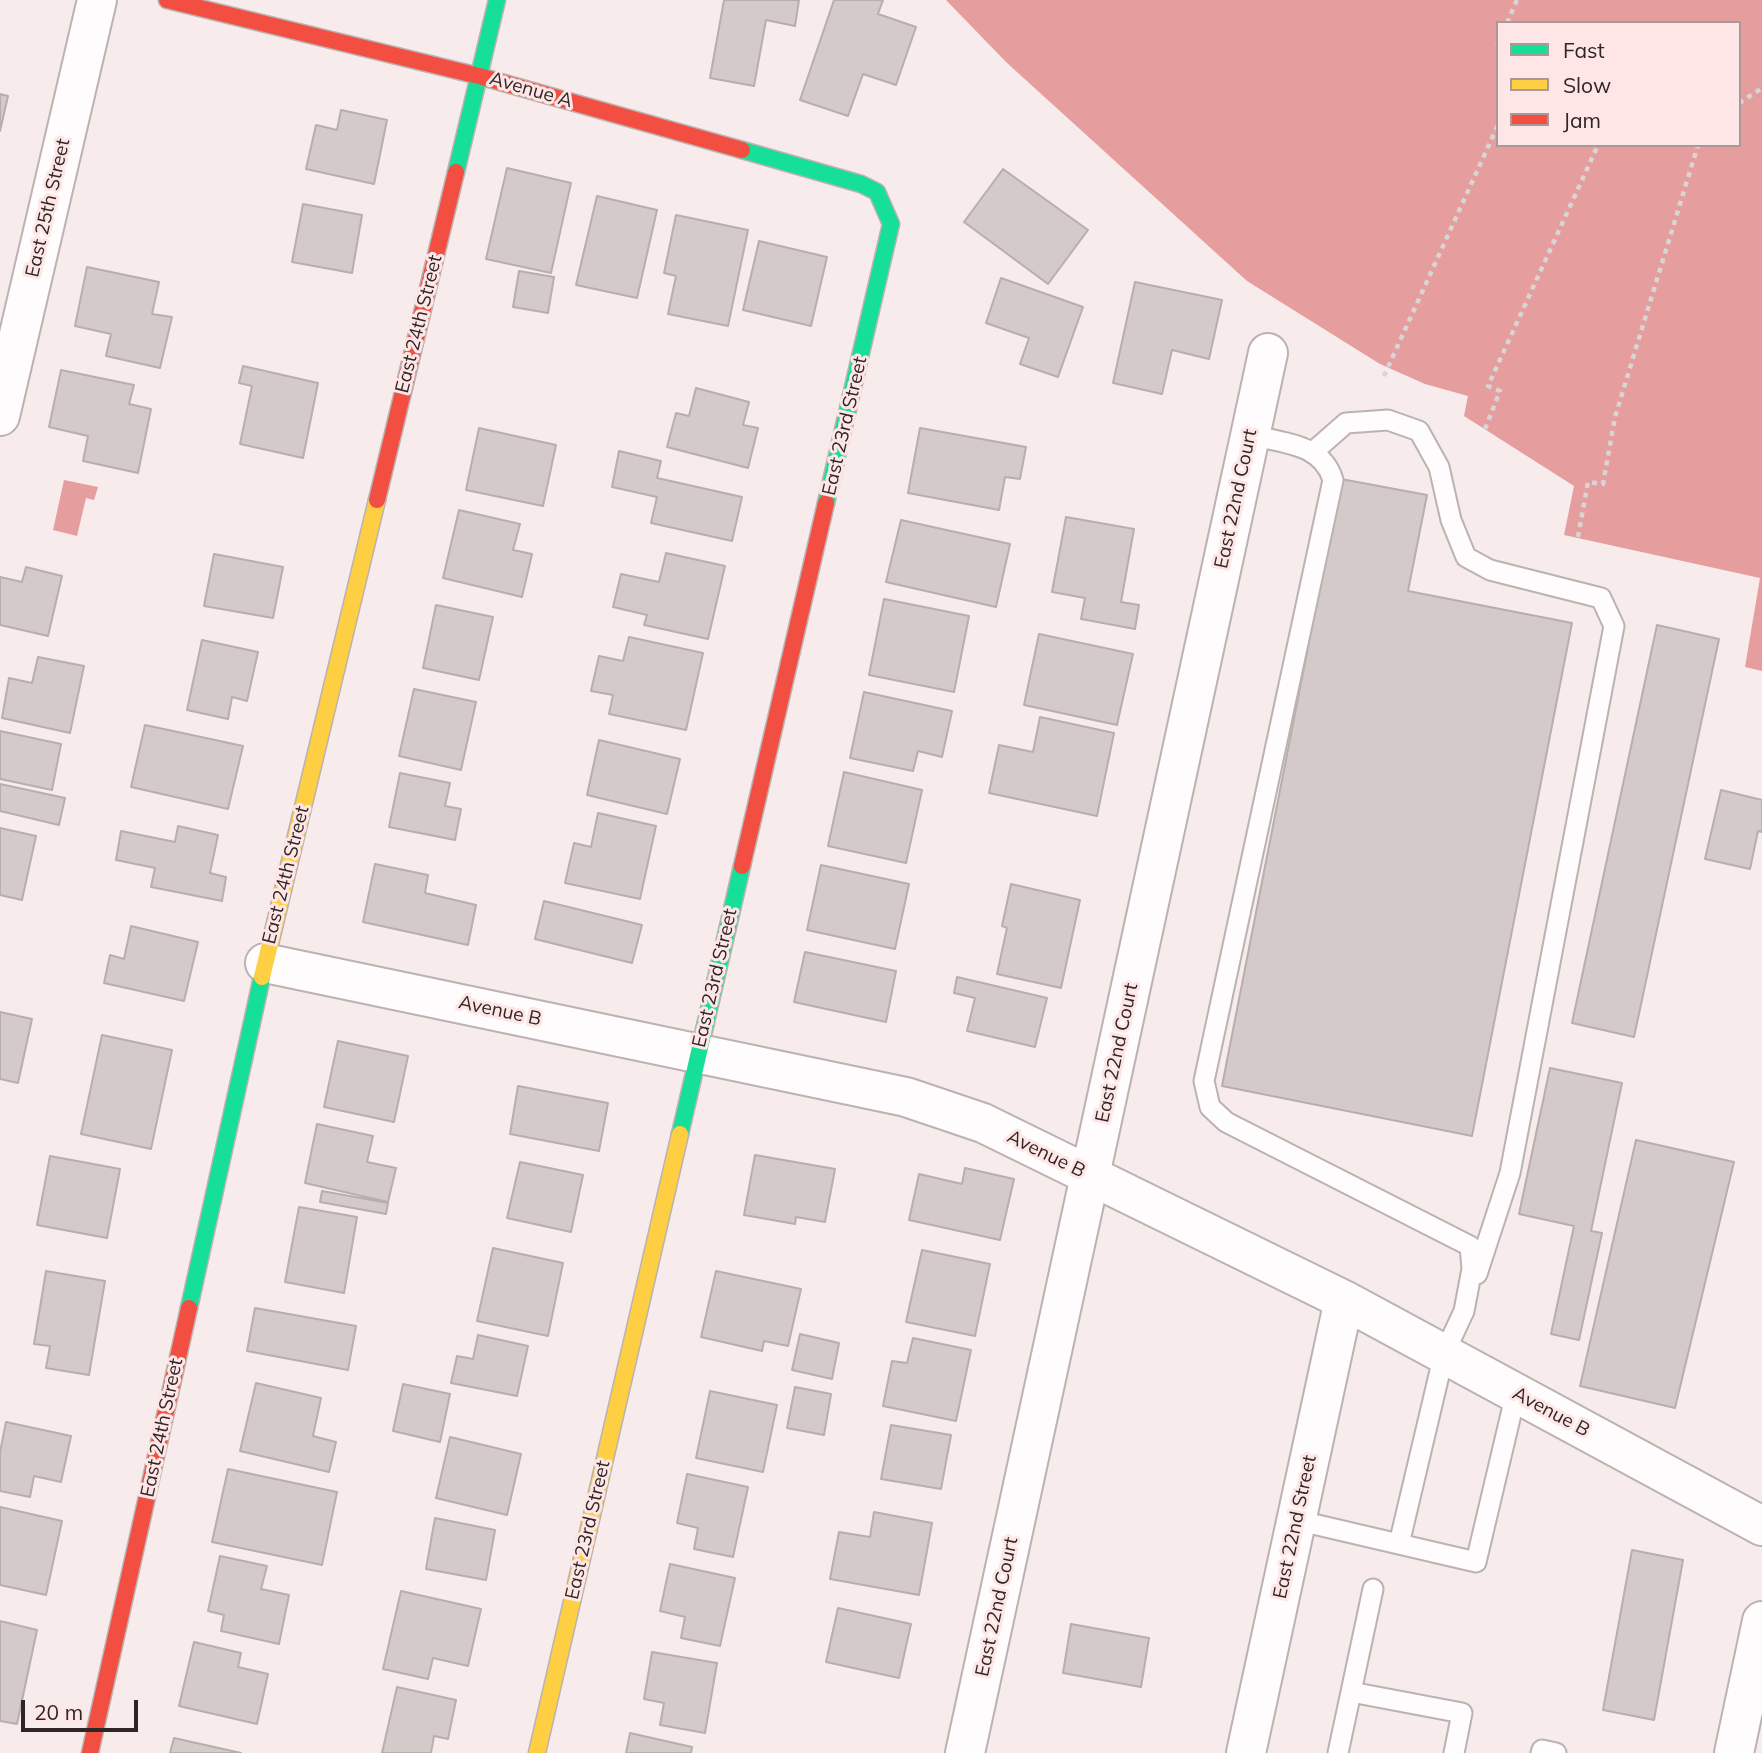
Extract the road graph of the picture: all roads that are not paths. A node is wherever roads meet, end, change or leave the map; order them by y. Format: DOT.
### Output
graph roads {
  1 [pos="97,0"];
  2 [pos="167,0"];
  3 [pos="497,0"];
  4 [pos="479,76"];
  5 [pos="885,203"];
  6 [pos="1268,353"];
  7 [pos="0,416"];
  8 [pos="1250,435"];
  9 [pos="1314,451"];
  10 [pos="265,963"];
  11 [pos="697,1052"];
  12 [pos="1091,1176"];
  13 [pos="1344,1300"];
  14 [pos="1464,1311"];
  15 [pos="1444,1354"];
  16 [pos="1516,1393"];
  17 [pos="1296,1520"];
  18 [pos="1762,1526"];
  19 [pos="1399,1544"];
  20 [pos="1373,1589"];
  21 [pos="1762,1621"];
  22 [pos="1351,1692"];
  23 [pos="90,1753"];
  24 [pos="537,1753"];
  25 [pos="965,1753"];
  26 [pos="1246,1753"];
  27 [pos="1338,1753"];
  28 [pos="1454,1753"];
  29 [pos="1541,1753"];
  30 [pos="1556,1753"];
  31 [pos="1734,1753"];
  1 -- 7 [label="street, East 25th Street"];
  2 -- 4 [label="street, Avenue A"];
  3 -- 4 [label="street, East 24th Street"];
  4 -- 5 [label="street, Avenue A"];
  4 -- 10 [label="street, East 24th Street"];
  5 -- 11 [label="street, East 23rd Street"];
  6 -- 8 [label="street, East 22nd Court"];
  8 -- 9 [label="lane"];
  8 -- 12 [label="street, East 22nd Court"];
  9 -- 14 [label="lane"];
  9 -- 14 [label="lane"];
  10 -- 11 [label="street, Avenue B"];
  10 -- 23 [label="street, East 24th Street"];
  11 -- 12 [label="street, Avenue B"];
  11 -- 24 [label="street, East 23rd Street"];
  12 -- 13 [label="street, Avenue B"];
  12 -- 25 [label="street, East 22nd Court"];
  13 -- 15 [label="street, Avenue B"];
  13 -- 17 [label="street, East 22nd Street"];
  14 -- 15 [label="lane"];
  15 -- 16 [label="street, Avenue B"];
  15 -- 19 [label="lane"];
  16 -- 18 [label="street, Avenue B"];
  16 -- 19 [label="lane"];
  17 -- 19 [label="lane"];
  17 -- 26 [label="street, East 22nd Street"];
  20 -- 22 [label="lane"];
  21 -- 31 [label="street"];
  22 -- 27 [label="lane"];
  22 -- 28 [label="lane"];
  29 -- 30 [label="lane"];
}
